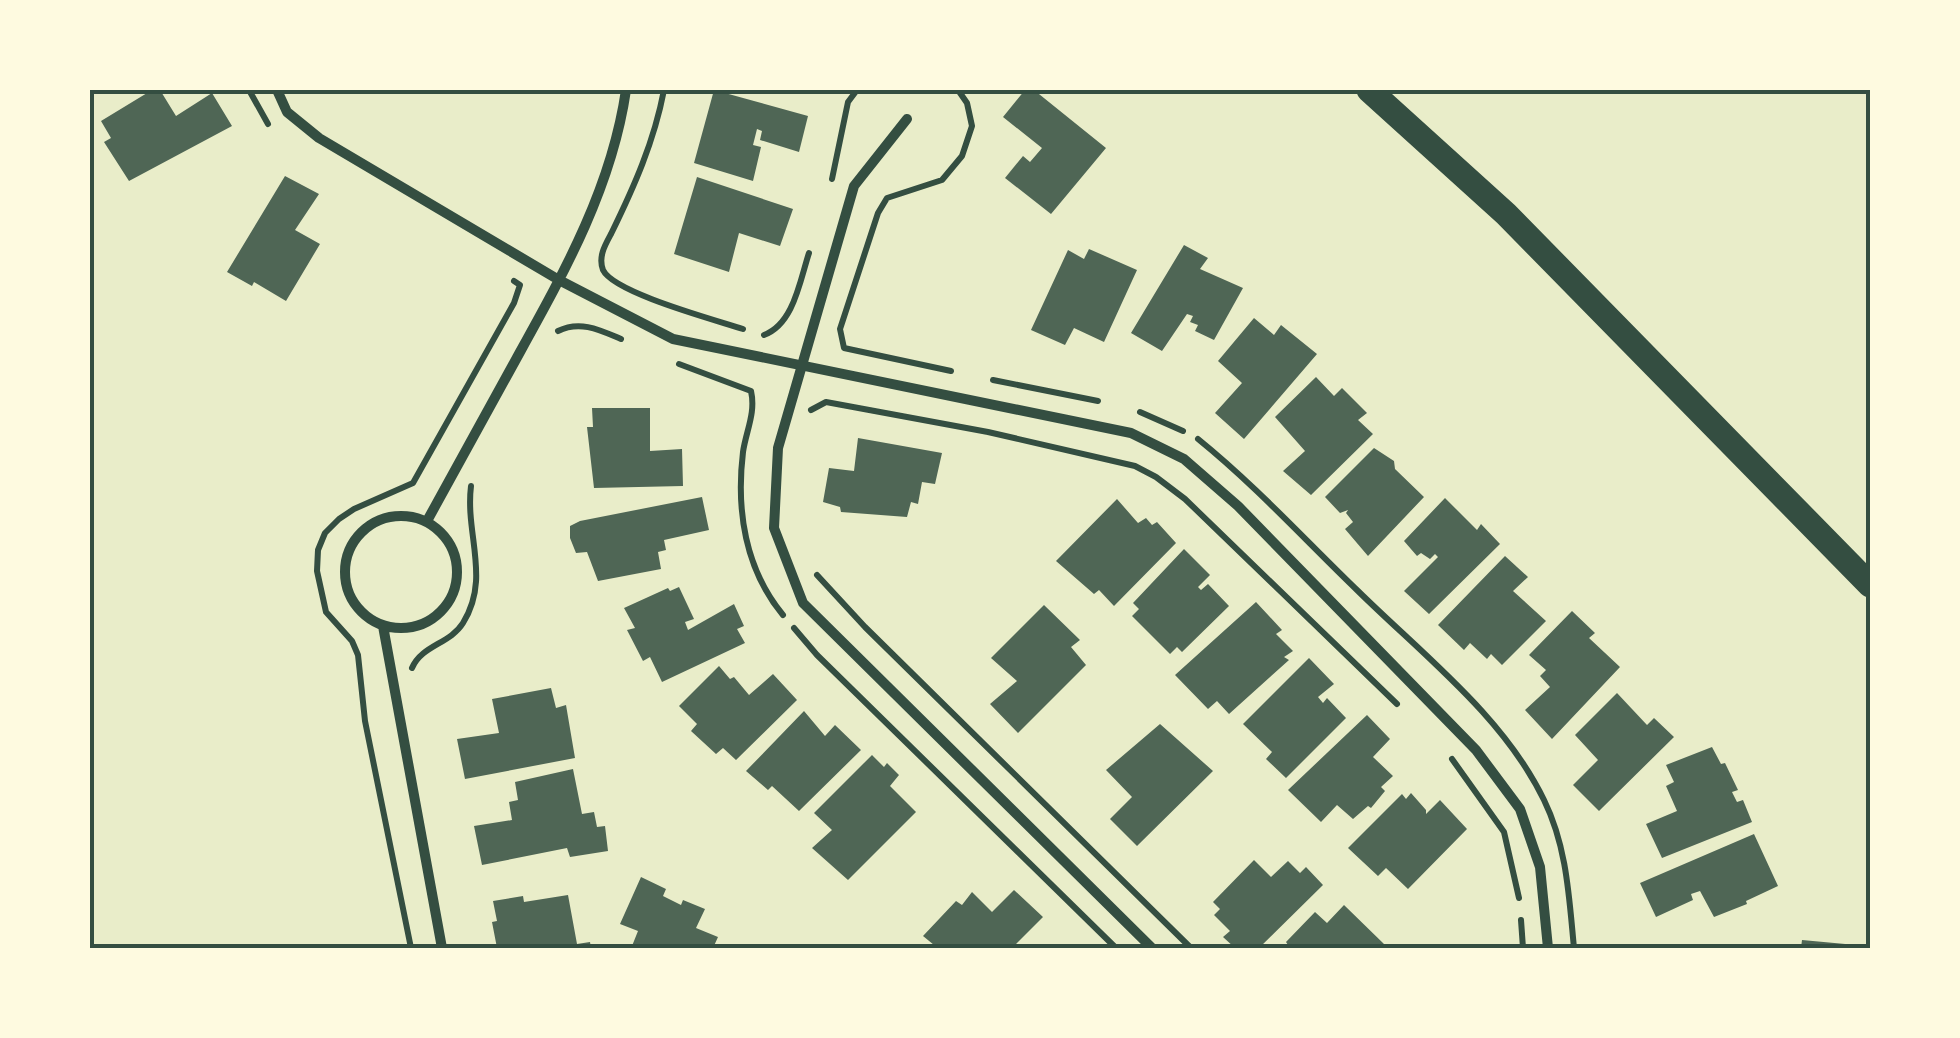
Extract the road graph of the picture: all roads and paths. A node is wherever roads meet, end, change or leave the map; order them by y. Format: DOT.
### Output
graph roads {
  1 [pos="249,90"];
  2 [pos="277,90"];
  3 [pos="626,90"];
  4 [pos="664,90"];
  5 [pos="858,90"];
  6 [pos="1369,90"];
  7 [pos="907,120"];
  8 [pos="273,129"];
  9 [pos="830,185"];
  10 [pos="812,244"];
  11 [pos="504,275"];
  12 [pos="559,280"];
  13 [pos="745,330"];
  14 [pos="763,336"];
  15 [pos="622,340"];
  16 [pos="552,343"];
  17 [pos="800,366"];
  18 [pos="806,418"];
  19 [pos="478,472"];
  20 [pos="427,521"];
  21 [pos="810,558"];
  22 [pos="1870,585"];
  23 [pos="384,626"];
  24 [pos="410,671"];
  25 [pos="1402,709"];
  26 [pos="1440,746"];
  27 [pos="412,948"];
  28 [pos="442,948"];
  29 [pos="1152,948"];
  30 [pos="1192,948"];
  31 [pos="1523,948"];
  32 [pos="1548,948"];
  1 -- 8 [label="path"];
  2 -- 12 [label="street"];
  3 -- 12 [label="street"];
  4 -- 13 [label="path"];
  5 -- 9 [label="path"];
  6 -- 22 [label="main road"];
  7 -- 17 [label="street"];
  10 -- 14 [label="path"];
  11 -- 27 [label="path"];
  12 -- 17 [label="street"];
  12 -- 20 [label="street"];
  15 -- 16 [label="path"];
  17 -- 29 [label="street"];
  17 -- 32 [label="street"];
  18 -- 25 [label="path"];
  19 -- 24 [label="path"];
  20 -- 23 [label="street"];
  20 -- 23 [label="street"];
  21 -- 30 [label="path"];
  23 -- 28 [label="street"];
  26 -- 31 [label="path"];
}
